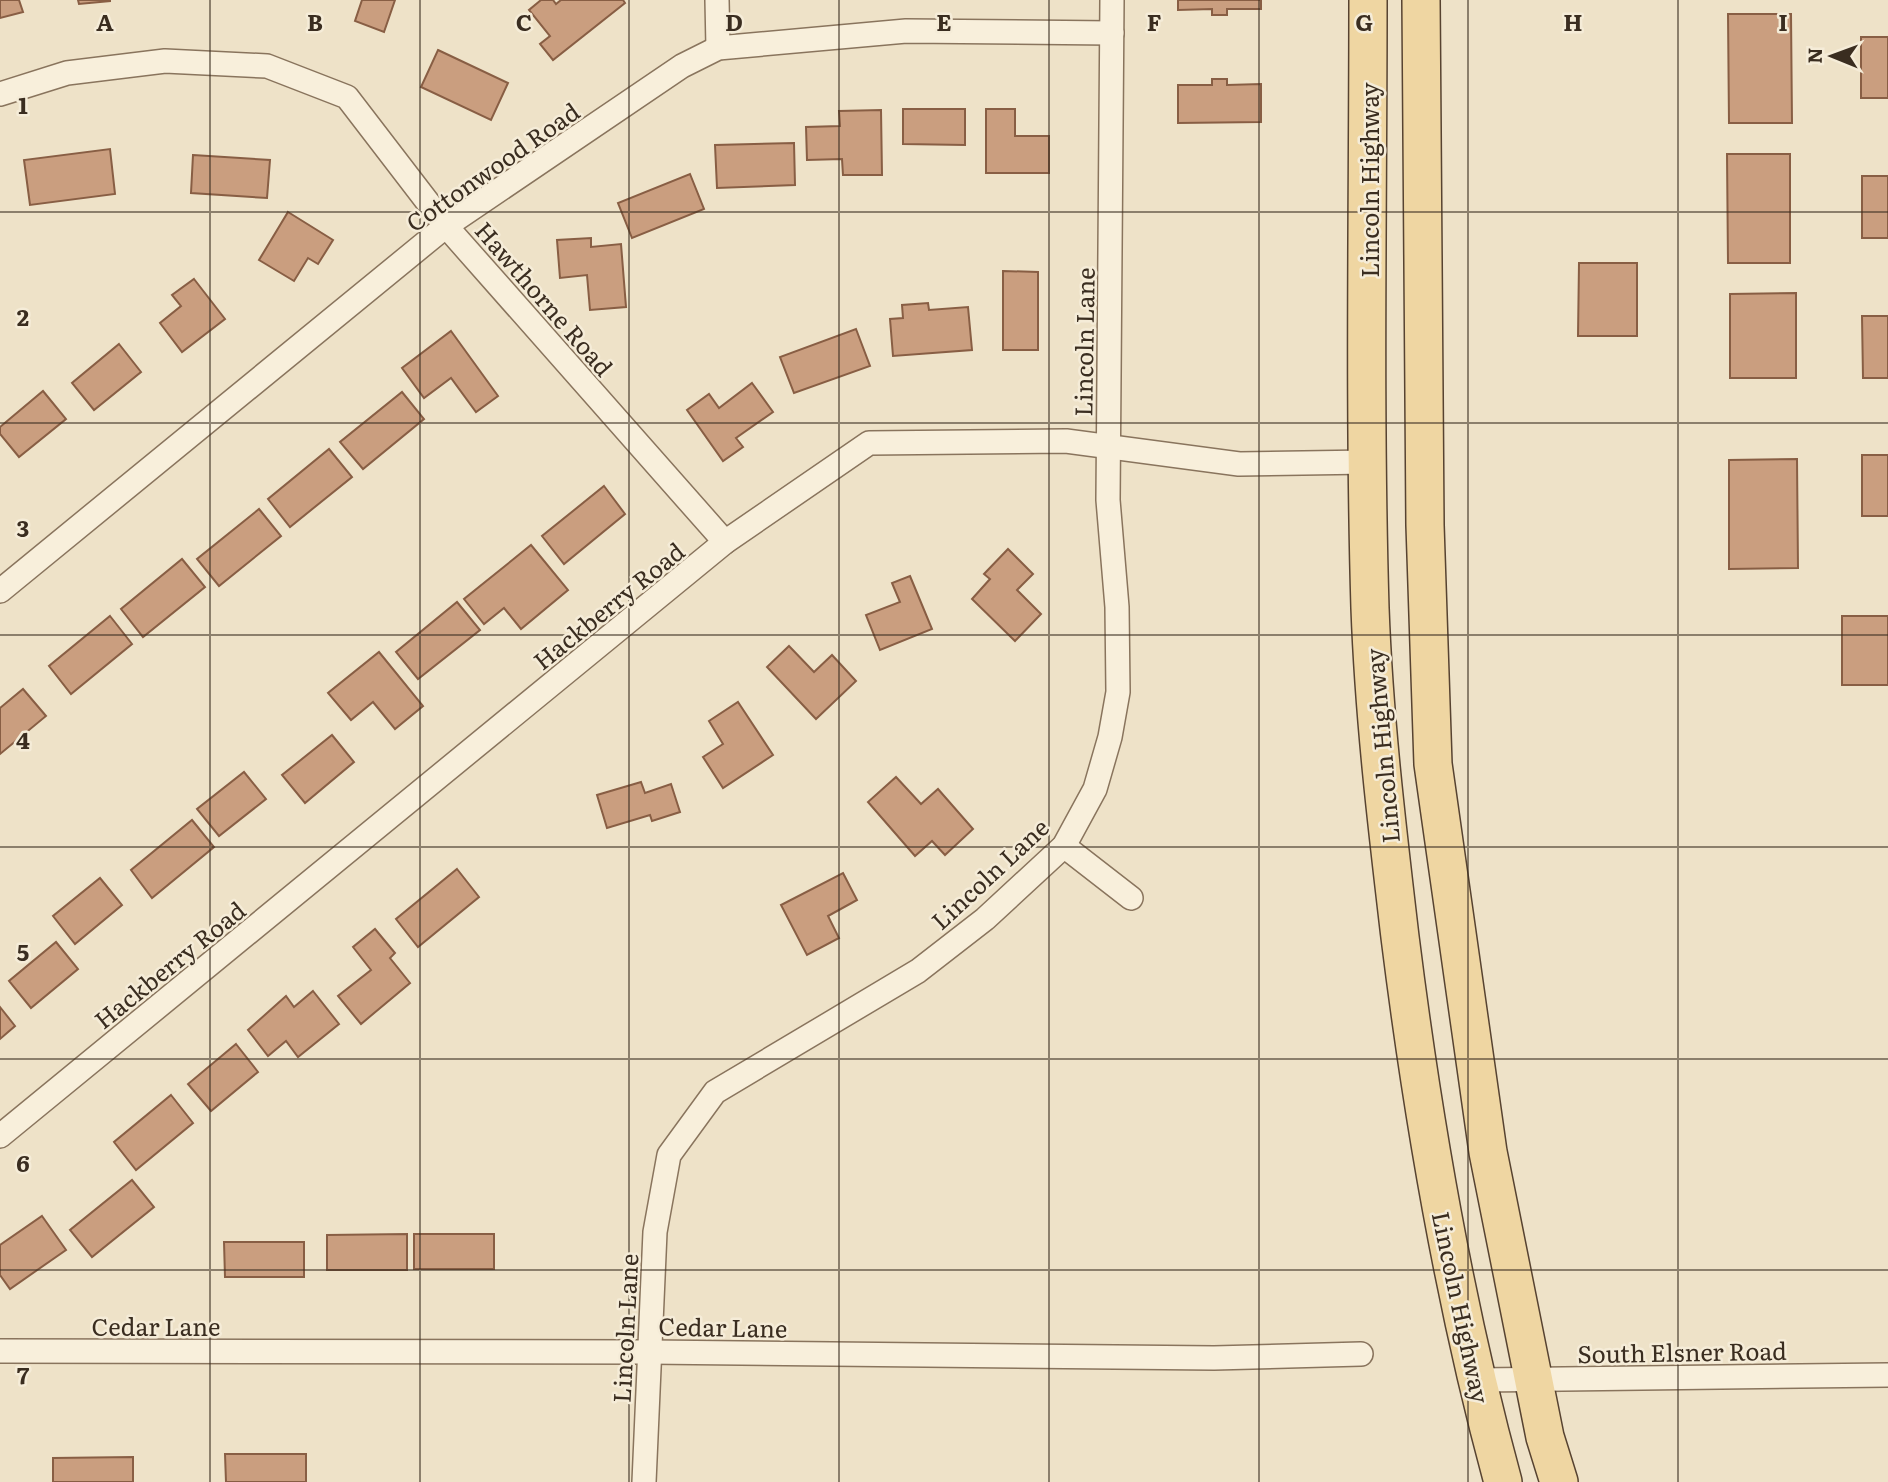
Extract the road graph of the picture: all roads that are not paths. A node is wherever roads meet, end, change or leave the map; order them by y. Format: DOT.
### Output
graph roads {
  1 [pos="717,0"];
  2 [pos="1112,0"];
  3 [pos="1368,0"];
  4 [pos="1421,0"];
  5 [pos="1112,33"];
  6 [pos="718,48"];
  7 [pos="0,94"];
  8 [pos="446,226"];
  9 [pos="1108,444"];
  10 [pos="1369,462"];
  11 [pos="725,542"];
  12 [pos="0,591"];
  13 [pos="1063,846"];
  14 [pos="1131,898"];
  15 [pos="0,1136"];
  16 [pos="0,1352"];
  17 [pos="649,1352"];
  18 [pos="1361,1354"];
  19 [pos="1888,1375"];
  20 [pos="1478,1380"];
  21 [pos="1533,1380"];
  22 [pos="644,1482"];
  23 [pos="1503,1482"];
  24 [pos="1559,1482"];
  1 -- 6 [label="street"];
  2 -- 5 [label="street, Lincoln Lane"];
  3 -- 10 [label="main road, Lincoln Highway"];
  4 -- 21 [label="main road, Lincoln Highway"];
  5 -- 6 [label="street, Cottonwood Road"];
  5 -- 9 [label="street, Lincoln Lane"];
  6 -- 8 [label="street, Cottonwood Road"];
  7 -- 8 [label="street, Hawthorne Road"];
  8 -- 11 [label="street, Hawthorne Road"];
  8 -- 12 [label="street, Cottonwood Road"];
  9 -- 10 [label="street, Hackberry Road"];
  9 -- 11 [label="street, Hackberry Road"];
  9 -- 13 [label="street, Lincoln Lane"];
  10 -- 20 [label="main road, Lincoln Highway"];
  11 -- 15 [label="street, Hackberry Road"];
  13 -- 14 [label="street"];
  13 -- 17 [label="street, Lincoln Lane"];
  16 -- 17 [label="street, Cedar Lane"];
  17 -- 18 [label="street, Cedar Lane"];
  17 -- 22 [label="street, Lincoln Lane"];
  19 -- 21 [label="street, South Elsner Road"];
  20 -- 21 [label="street, South Elsner Road"];
  20 -- 23 [label="main road, Lincoln Highway"];
  21 -- 24 [label="main road, Lincoln Highway"];
}
